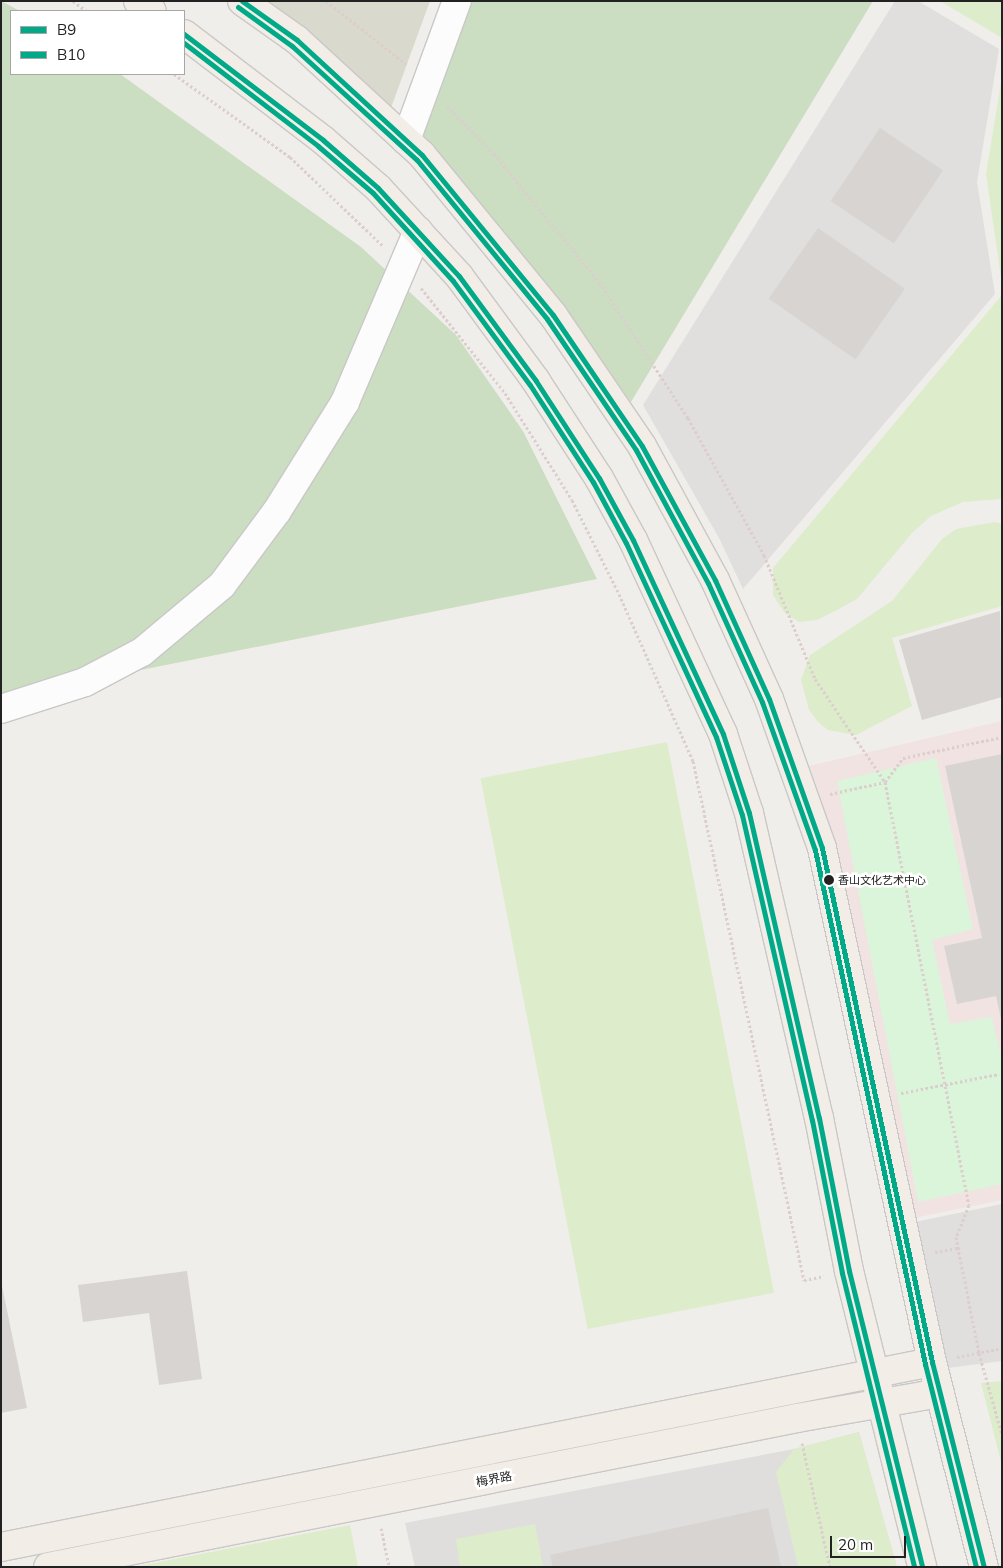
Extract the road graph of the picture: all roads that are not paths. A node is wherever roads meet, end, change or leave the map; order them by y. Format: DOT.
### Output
graph roads {
  1 [pos="138,1"];
  2 [pos="242,1"];
  3 [pos="457,1"];
  4 [pos="151,10"];
  5 [pos="185,35"];
  6 [pos="406,140"];
  7 [pos="418,231"];
  8 [pos="1,709"];
  9 [pos="932,1362"];
  10 [pos="873,1373"];
  11 [pos="940,1393"];
  12 [pos="880,1404"];
  13 [pos="1,1547"];
  14 [pos="48,1567"];
  15 [pos="922,1567"];
  16 [pos="984,1567"];
  1 -- 4 [label="main road"];
  2 -- 6 [label="main road"];
  3 -- 6 [label="lane"];
  5 -- 7 [label="main road"];
  6 -- 9 [label="main road"];
  7 -- 8 [label="lane"];
  7 -- 10 [label="main road"];
  9 -- 10 [label="main road"];
  9 -- 11 [label="main road"];
  10 -- 12 [label="main road"];
  10 -- 13 [label="main road"];
  11 -- 12 [label="main road, 梅界路"];
  11 -- 16 [label="main road"];
  12 -- 14 [label="main road, 梅界路"];
  12 -- 15 [label="main road"];
}
